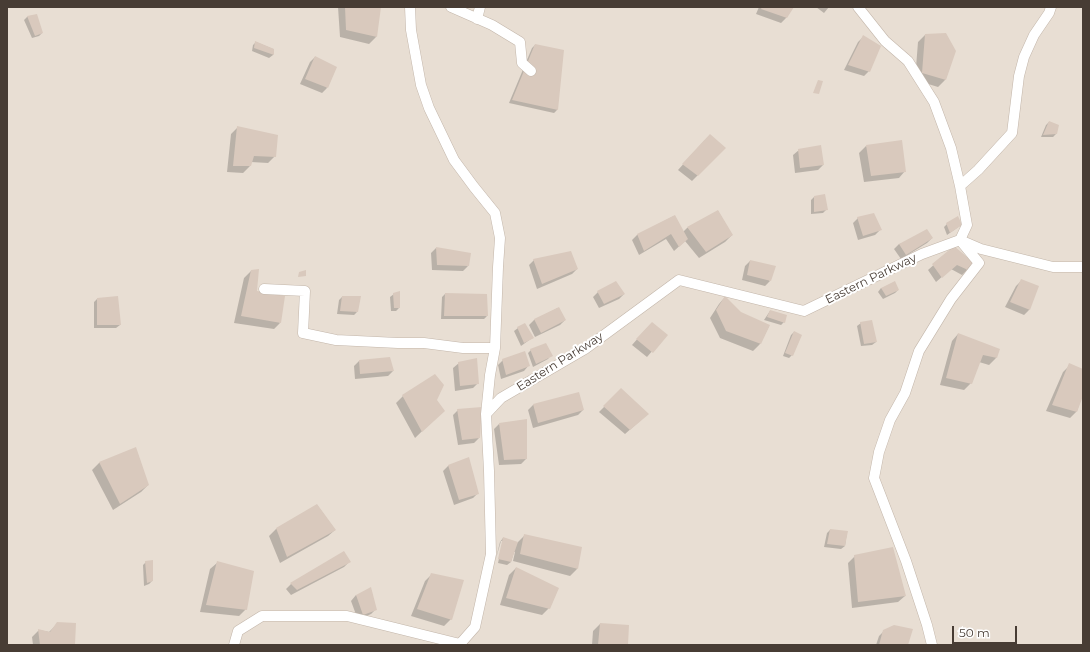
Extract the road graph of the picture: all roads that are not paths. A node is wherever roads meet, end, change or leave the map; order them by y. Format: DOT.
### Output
graph roads {
  1 [pos="410,7"];
  2 [pos="451,7"];
  3 [pos="480,7"];
  4 [pos="858,7"];
  5 [pos="1052,7"];
  6 [pos="477,19"];
  7 [pos="531,71"];
  8 [pos="960,186"];
  9 [pos="960,240"];
  10 [pos="1083,267"];
  11 [pos="264,289"];
  12 [pos="495,348"];
  13 [pos="486,414"];
  14 [pos="234,645"];
  15 [pos="932,645"];
  1 -- 12 [label="street"];
  2 -- 6 [label="street"];
  3 -- 6 [label="street"];
  4 -- 8 [label="street"];
  5 -- 8 [label="street"];
  6 -- 7 [label="street"];
  8 -- 9 [label="street"];
  9 -- 10 [label="street"];
  9 -- 13 [label="street, Eastern Parkway"];
  9 -- 15 [label="street"];
  11 -- 12 [label="street"];
  12 -- 13 [label="street"];
  13 -- 14 [label="street"];
}
